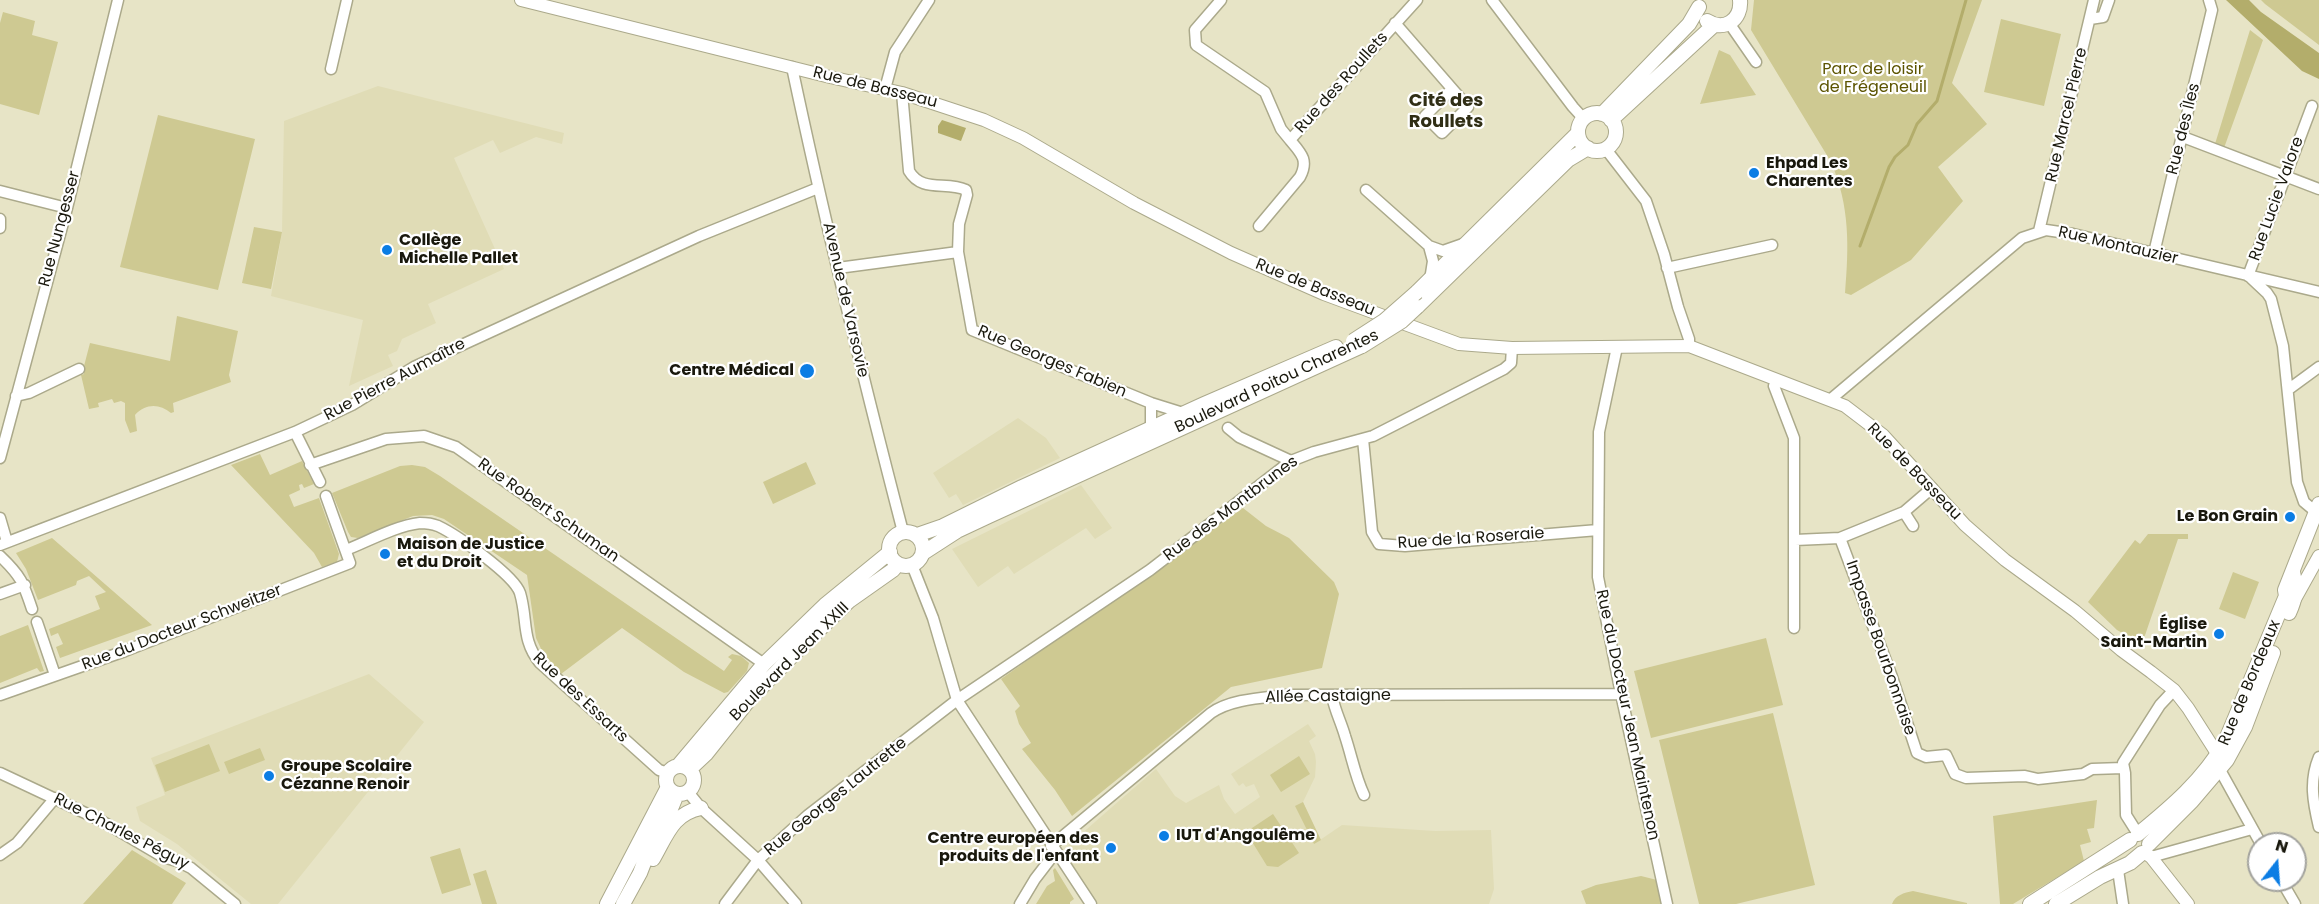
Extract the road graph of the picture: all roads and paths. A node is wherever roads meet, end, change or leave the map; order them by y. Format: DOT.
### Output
graph roads {
  1 [pos="118,0"];
  2 [pos="347,0"];
  3 [pos="521,0"];
  4 [pos="930,0"];
  5 [pos="1221,0"];
  6 [pos="1417,0"];
  7 [pos="1492,0"];
  8 [pos="1740,0"];
  9 [pos="2094,0"];
  10 [pos="2109,0"];
  11 [pos="2210,2"];
  12 [pos="1699,4"];
  13 [pos="2090,19"];
  14 [pos="1395,23"];
  15 [pos="1729,24"];
  16 [pos="1713,25"];
  17 [pos="1756,62"];
  18 [pos="792,67"];
  19 [pos="331,69"];
  20 [pos="885,89"];
  21 [pos="1452,90"];
  22 [pos="902,93"];
  23 [pos="2312,106"];
  24 [pos="1607,117"];
  25 [pos="1583,118"];
  26 [pos="1578,134"];
  27 [pos="2183,137"];
  28 [pos="1290,140"];
  29 [pos="1587,148"];
  30 [pos="1605,148"];
  31 [pos="2284,176"];
  32 [pos="818,188"];
  33 [pos="2319,189"];
  34 [pos="1366,190"];
  35 [pos="0,191"];
  36 [pos="67,208"];
  37 [pos="0,219"];
  38 [pos="1259,226"];
  39 [pos="0,228"];
  40 [pos="2039,231"];
  41 [pos="1468,242"];
  42 [pos="1772,245"];
  43 [pos="1429,246"];
  44 [pos="958,252"];
  45 [pos="2154,253"];
  46 [pos="838,268"];
  47 [pos="1667,268"];
  48 [pos="2248,276"];
  49 [pos="1430,280"];
  50 [pos="2275,282"];
  51 [pos="2319,292"];
  52 [pos="2269,296"];
  53 [pos="1357,343"];
  54 [pos="1689,346"];
  55 [pos="1617,347"];
  56 [pos="1512,348"];
  57 [pos="2319,368"];
  58 [pos="79,369"];
  59 [pos="1776,380"];
  60 [pos="2289,389"];
  61 [pos="16,396"];
  62 [pos="1831,399"];
  63 [pos="1151,403"];
  64 [pos="1183,414"];
  65 [pos="1151,428"];
  66 [pos="1228,428"];
  67 [pos="295,432"];
  68 [pos="1363,439"];
  69 [pos="0,458"];
  70 [pos="1291,461"];
  71 [pos="310,465"];
  72 [pos="320,482"];
  73 [pos="1932,488"];
  74 [pos="326,495"];
  75 [pos="2318,508"];
  76 [pos="1904,512"];
  77 [pos="0,518"];
  78 [pos="1913,525"];
  79 [pos="1598,530"];
  80 [pos="910,534"];
  81 [pos="1840,538"];
  82 [pos="1795,540"];
  83 [pos="3,544"];
  84 [pos="346,550"];
  85 [pos="890,552"];
  86 [pos="923,553"];
  87 [pos="0,556"];
  88 [pos="2319,556"];
  89 [pos="905,564"];
  90 [pos="2292,572"];
  91 [pos="2308,575"];
  92 [pos="25,585"];
  93 [pos="0,594"];
  94 [pos="2295,599"];
  95 [pos="32,609"];
  96 [pos="37,622"];
  97 [pos="1794,628"];
  98 [pos="764,664"];
  99 [pos="55,675"];
  100 [pos="2174,690"];
  101 [pos="1621,694"];
  102 [pos="0,695"];
  103 [pos="1332,696"];
  104 [pos="957,700"];
  105 [pos="2218,755"];
  106 [pos="2319,757"];
  107 [pos="2123,768"];
  108 [pos="679,770"];
  109 [pos="2220,770"];
  110 [pos="0,773"];
  111 [pos="677,791"];
  112 [pos="1364,795"];
  113 [pos="55,798"];
  114 [pos="700,808"];
  115 [pos="2319,827"];
  116 [pos="2252,829"];
  117 [pos="2254,832"];
  118 [pos="2134,837"];
  119 [pos="1053,849"];
  120 [pos="2147,851"];
  121 [pos="0,855"];
  122 [pos="758,860"];
  123 [pos="2118,870"];
  124 [pos="640,873"];
  125 [pos="235,904"];
  126 [pos="606,904"];
  127 [pos="623,904"];
  128 [pos="725,904"];
  129 [pos="796,904"];
  130 [pos="1020,904"];
  131 [pos="1091,904"];
  132 [pos="1667,904"];
  133 [pos="2030,904"];
  134 [pos="2056,904"];
  135 [pos="2123,904"];
  136 [pos="2188,904"];
  1 -- 36 [label="street, Rue Nungesser"];
  2 -- 19 [label="street"];
  3 -- 18 [label="street, Rue de Basseau"];
  4 -- 20 [label="street"];
  5 -- 28 [label="street"];
  6 -- 14 [label="street, Rue des Roullets"];
  7 -- 25 [label="street"];
  8 -- 15 [label="main road"];
  9 -- 13 [label="street, Rue Marcel Pierre"];
  10 -- 13 [label="street"];
  11 -- 27 [label="street, Rue des Îles"];
  12 -- 16 [label="main road"];
  12 -- 24 [label="main road"];
  13 -- 40 [label="street, Rue Marcel Pierre"];
  14 -- 21 [label="street"];
  14 -- 28 [label="street, Rue des Roullets"];
  15 -- 16 [label="main road"];
  15 -- 17 [label="street"];
  16 -- 24 [label="main road"];
  18 -- 20 [label="street, Rue de Basseau"];
  18 -- 32 [label="street, Avenue de Varsovie"];
  20 -- 22 [label="street, Rue de Basseau"];
  22 -- 44 [label="street"];
  22 -- 56 [label="street, Rue de Basseau"];
  23 -- 31 [label="street, Rue Lucie Valore"];
  24 -- 25 [label="main road"];
  24 -- 30 [label="main road"];
  25 -- 26 [label="main road"];
  26 -- 29 [label="main road"];
  26 -- 41 [label="main road, Boulevard Poitou Charentes"];
  27 -- 31 [label="street"];
  27 -- 45 [label="street, Rue des Îles"];
  28 -- 38 [label="street, Rue des Roullets"];
  29 -- 30 [label="main road"];
  29 -- 53 [label="main road, Boulevard Poitou Charentes, bridge"];
  30 -- 47 [label="street"];
  31 -- 33 [label="street"];
  31 -- 48 [label="street, Rue Lucie Valore"];
  32 -- 46 [label="street, Avenue de Varsovie"];
  32 -- 67 [label="street, Rue Pierre Aumaître"];
  34 -- 43 [label="street"];
  35 -- 36 [label="street"];
  36 -- 61 [label="street, Rue Nungesser"];
  37 -- 39 [label="street"];
  40 -- 45 [label="street, Rue Montauzier"];
  40 -- 62 [label="street, Rue Montauzier"];
  41 -- 43 [label="street"];
  41 -- 49 [label="main road, Boulevard Poitou Charentes"];
  42 -- 47 [label="street"];
  43 -- 49 [label="street"];
  44 -- 46 [label="street"];
  44 -- 63 [label="street, Rue Georges Fabien"];
  45 -- 48 [label="street, Rue Montauzier"];
  46 -- 80 [label="street, Avenue de Varsovie"];
  47 -- 54 [label="street"];
  48 -- 50 [label="street, Rue Montauzier"];
  48 -- 52 [label="street, Rue Lucie Valore"];
  49 -- 53 [label="main road, Boulevard Poitou Charentes, bridge"];
  50 -- 51 [label="street, Rue Montauzier"];
  50 -- 52 [label="street"];
  52 -- 60 [label="street"];
  53 -- 64 [label="main road, Boulevard Poitou Charentes"];
  53 -- 86 [label="main road, Boulevard Poitou Charentes"];
  54 -- 55 [label="street, Rue de Basseau"];
  54 -- 59 [label="street, Rue de Basseau"];
  55 -- 56 [label="street, Rue de Basseau"];
  55 -- 79 [label="street, Rue du Docteur Jean Maintenon"];
  56 -- 68 [label="street, Rue des Montbrunes"];
  57 -- 60 [label="street"];
  58 -- 61 [label="street"];
  59 -- 62 [label="street, Rue de Basseau"];
  59 -- 82 [label="street"];
  60 -- 75 [label="street"];
  61 -- 69 [label="street, Rue Nungesser"];
  62 -- 73 [label="street, Rue de Basseau"];
  63 -- 64 [label="street, Rue Georges Fabien"];
  63 -- 65 [label="street"];
  64 -- 65 [label="main road, Boulevard Poitou Charentes"];
  65 -- 80 [label="main road, Boulevard Poitou Charentes"];
  66 -- 70 [label="street"];
  67 -- 71 [label="street"];
  67 -- 83 [label="street, Rue Pierre Aumaître"];
  68 -- 70 [label="street, Rue des Montbrunes"];
  68 -- 79 [label="street, Rue de la Roseraie"];
  70 -- 104 [label="street, Rue des Montbrunes"];
  71 -- 72 [label="street"];
  71 -- 98 [label="street, Rue Robert Schuman"];
  73 -- 76 [label="street"];
  73 -- 100 [label="street, Rue de Basseau"];
  74 -- 84 [label="street"];
  75 -- 90 [label="main road, Rue de Bordeaux"];
  76 -- 78 [label="street"];
  76 -- 81 [label="street"];
  77 -- 83 [label="street"];
  79 -- 101 [label="street, Rue du Docteur Jean Maintenon"];
  80 -- 85 [label="main road"];
  80 -- 86 [label="main road"];
  81 -- 82 [label="street"];
  81 -- 107 [label="street, Impasse Bourbonnaise"];
  82 -- 97 [label="street"];
  84 -- 99 [label="street, Rue du Docteur Schweitzer"];
  84 -- 108 [label="street, Rue des Essarts"];
  85 -- 89 [label="main road"];
  85 -- 98 [label="main road, Boulevard Jean XXIII"];
  86 -- 89 [label="main road"];
  87 -- 92 [label="street"];
  88 -- 91 [label="street"];
  89 -- 104 [label="street"];
  89 -- 108 [label="main road, Boulevard Jean XXIII"];
  90 -- 91 [label="street"];
  90 -- 94 [label="main road"];
  90 -- 105 [label="main road, Rue de Bordeaux"];
  91 -- 94 [label="street"];
  92 -- 93 [label="street"];
  92 -- 95 [label="street"];
  94 -- 109 [label="main road, Rue de Bordeaux"];
  96 -- 99 [label="street"];
  98 -- 108 [label="main road, Boulevard Jean XXIII"];
  99 -- 102 [label="street, Rue du Docteur Schweitzer"];
  100 -- 105 [label="street, Rue de Basseau"];
  100 -- 107 [label="street"];
  101 -- 103 [label="street, Allée Castaigne"];
  101 -- 132 [label="street, Rue du Docteur Jean Maintenon"];
  103 -- 112 [label="street"];
  103 -- 119 [label="street, Allée Castaigne"];
  104 -- 119 [label="street"];
  104 -- 122 [label="street, Rue Georges Lautrette"];
  105 -- 118 [label="main road, Rue de Bordeaux"];
  106 -- 115 [label="street"];
  107 -- 118 [label="street"];
  108 -- 111 [label="main road"];
  108 -- 111 [label="main road"];
  109 -- 116 [label="street"];
  109 -- 120 [label="main road, Rue de Bordeaux"];
  110 -- 113 [label="street, Rue Charles Péguy"];
  111 -- 114 [label="street"];
  111 -- 124 [label="main road"];
  111 -- 126 [label="main road"];
  113 -- 121 [label="street"];
  113 -- 125 [label="street, Rue Charles Péguy"];
  114 -- 122 [label="street"];
  114 -- 124 [label="main road"];
  116 -- 117 [label="street"];
  116 -- 120 [label="street"];
  118 -- 120 [label="main road"];
  118 -- 133 [label="main road, Rue de Bordeaux"];
  119 -- 130 [label="street, Allée Castaigne"];
  119 -- 131 [label="street"];
  120 -- 123 [label="main road, Rue de Bordeaux"];
  120 -- 136 [label="street"];
  122 -- 128 [label="street, Rue Georges Lautrette"];
  122 -- 129 [label="street"];
  123 -- 134 [label="main road, Rue de Bordeaux"];
  123 -- 135 [label="street"];
  124 -- 127 [label="main road"];
}
